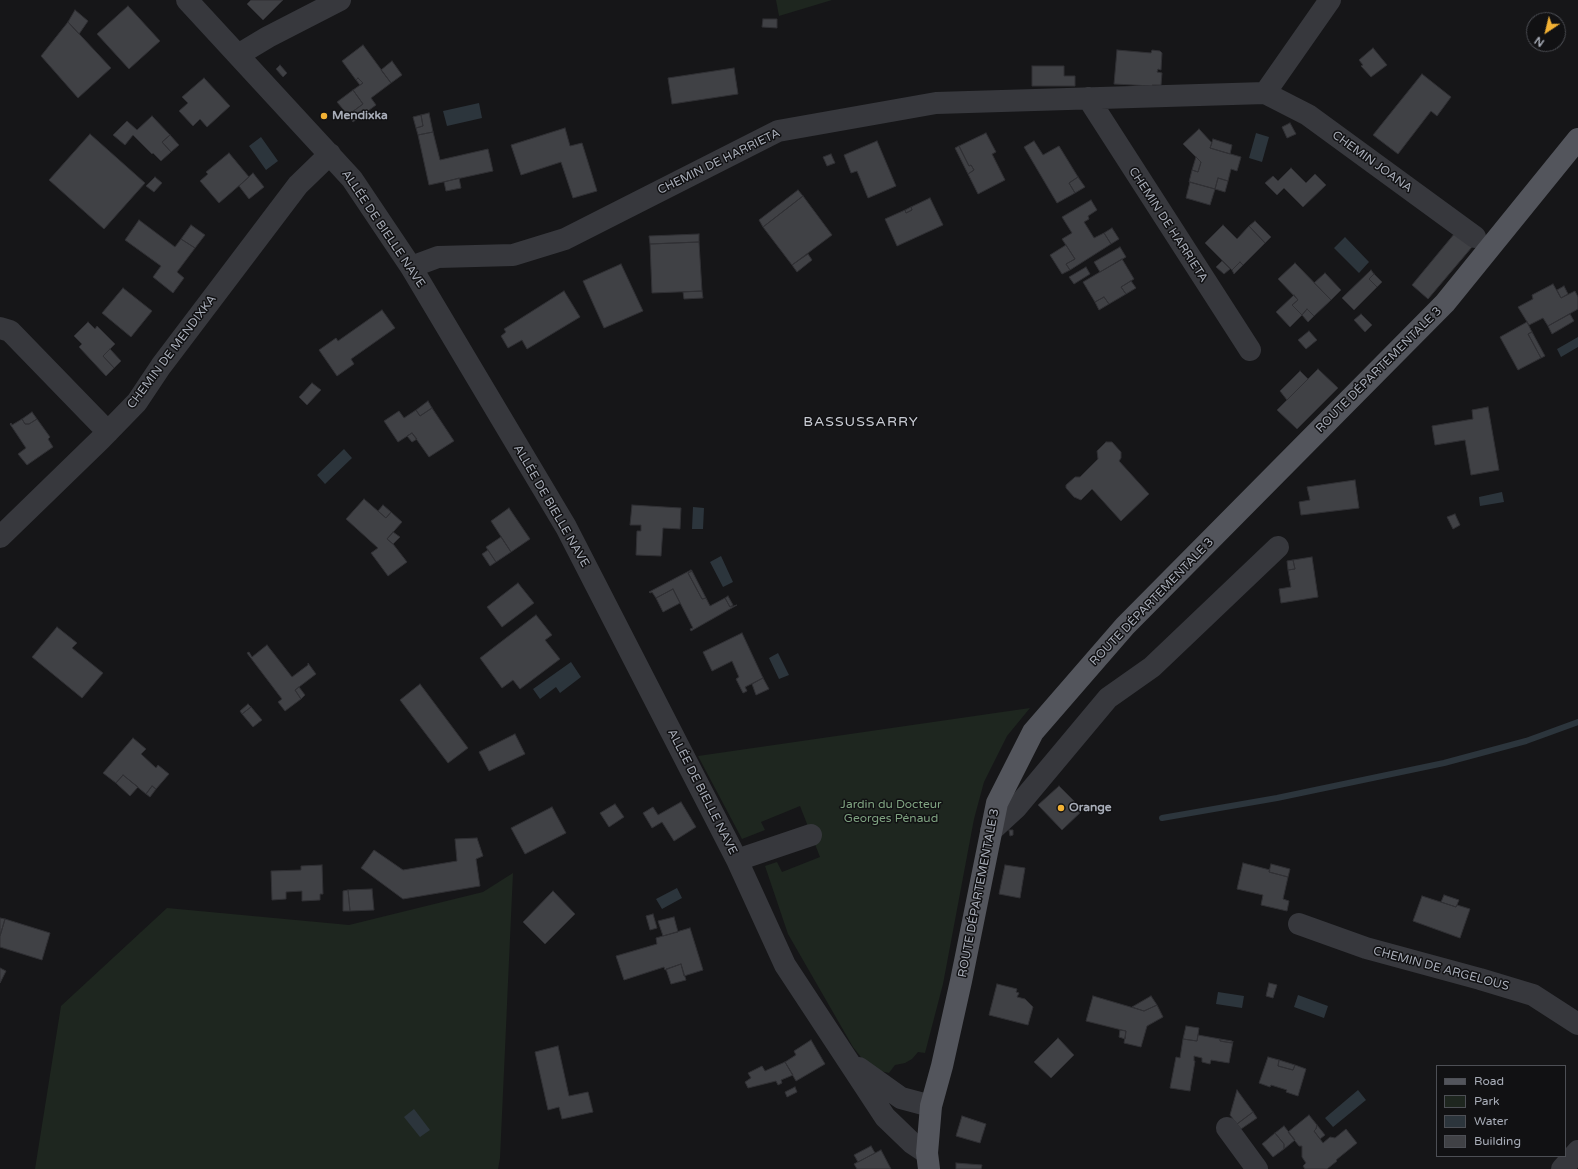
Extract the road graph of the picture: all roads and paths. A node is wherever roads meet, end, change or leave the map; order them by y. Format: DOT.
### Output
graph roads {
  1 [pos="187,0"];
  2 [pos="340,0"];
  3 [pos="1330,0"];
  4 [pos="238,55"];
  5 [pos="1264,93"];
  6 [pos="1088,98"];
  7 [pos="1578,139"];
  8 [pos="330,154"];
  9 [pos="1475,237"];
  10 [pos="411,267"];
  11 [pos="0,328"];
  12 [pos="1250,350"];
  13 [pos="108,432"];
  14 [pos="0,537"];
  15 [pos="1278,547"];
  16 [pos="991,832"];
  17 [pos="811,835"];
  18 [pos="737,860"];
  19 [pos="1299,924"];
  20 [pos="1578,1024"];
  21 [pos="846,1058"];
  22 [pos="931,1106"];
  23 [pos="1227,1128"];
  24 [pos="1578,1151"];
  25 [pos="928,1161"];
  26 [pos="1257,1169"];
  27 [pos="1562,1169"];
  1 -- 4 [label="street, ALLÉE DE BIELLE NAVE"];
  2 -- 4 [label="street"];
  3 -- 5 [label="street"];
  4 -- 8 [label="street, ALLÉE DE BIELLE NAVE"];
  5 -- 6 [label="street, CHEMIN DE HARRIETA"];
  5 -- 9 [label="street, CHEMIN JOANA"];
  6 -- 10 [label="street, CHEMIN DE HARRIETA"];
  6 -- 12 [label="street, CHEMIN DE HARRIETA"];
  7 -- 16 [label="main road, ROUTE DÉPARTEMENTALE 3"];
  8 -- 10 [label="street, ALLÉE DE BIELLE NAVE"];
  8 -- 13 [label="street, CHEMIN DE MENDIXKA"];
  10 -- 18 [label="street, ALLÉE DE BIELLE NAVE"];
  11 -- 13 [label="street"];
  13 -- 14 [label="street, CHEMIN DE MENDIXKA"];
  15 -- 16 [label="street"];
  16 -- 22 [label="main road, ROUTE DÉPARTEMENTALE 3"];
  17 -- 18 [label="street"];
  18 -- 21 [label="street, ALLÉE DE BIELLE NAVE"];
  19 -- 20 [label="street, CHEMIN DE ARGELOUS"];
  21 -- 22 [label="street, ALLÉE DE BIELLE NAVE"];
  21 -- 25 [label="street, ALLÉE DE BIELLE NAVE"];
  22 -- 25 [label="main road, ROUTE DÉPARTEMENTALE 3"];
  23 -- 26 [label="street"];
  24 -- 27 [label="street"];
}
